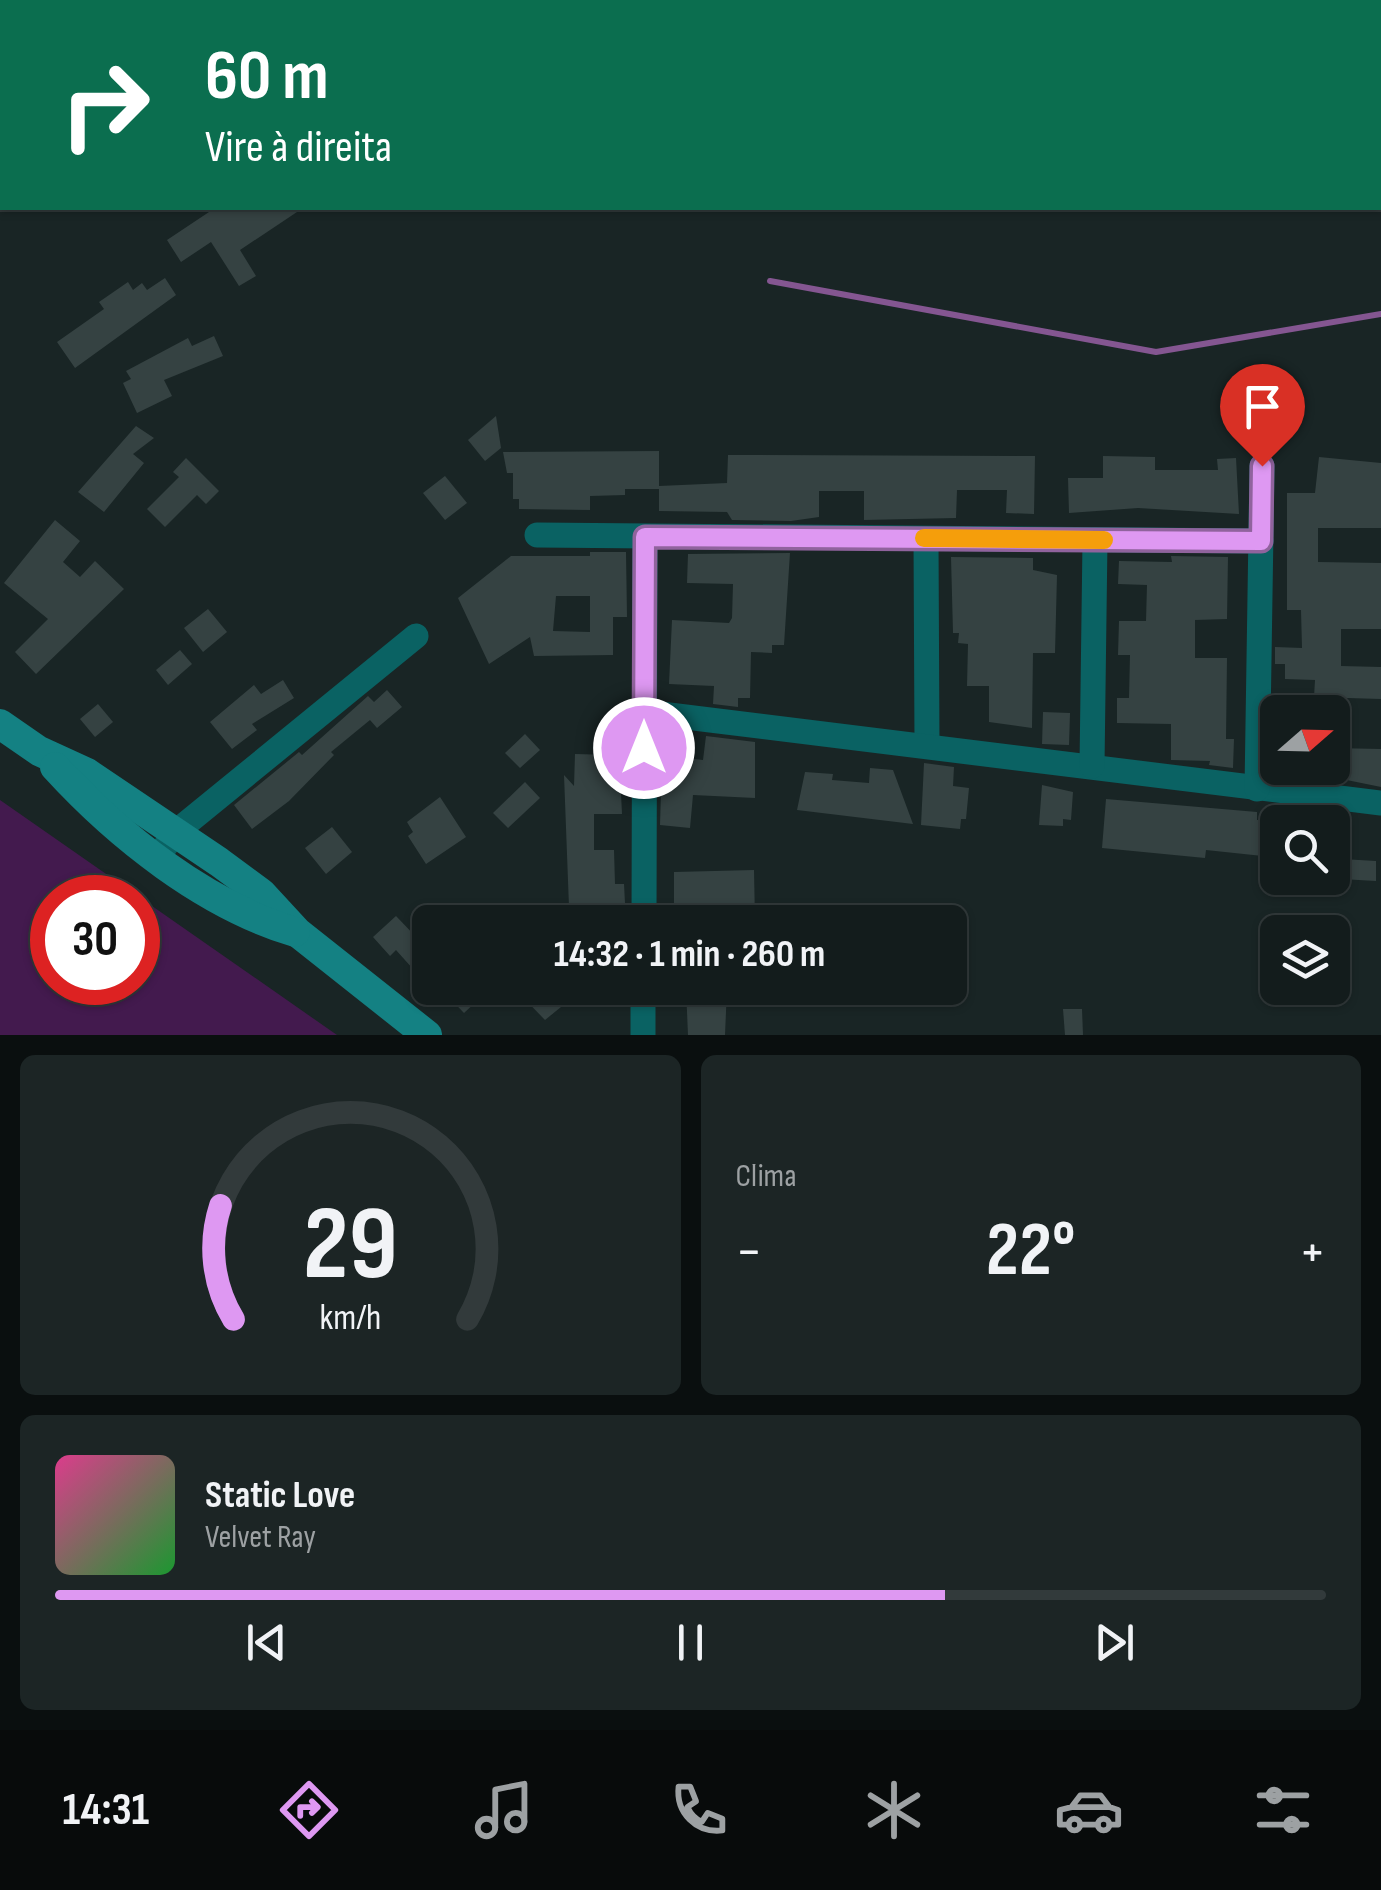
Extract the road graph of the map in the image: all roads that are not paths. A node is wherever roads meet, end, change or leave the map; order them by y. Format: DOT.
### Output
graph roads {
  1 [pos="1262,466"];
  2 [pos="536,534"];
  3 [pos="645,537"];
  4 [pos="926,538"];
  5 [pos="1095,540"];
  6 [pos="1261,541"];
  7 [pos="416,636"];
  8 [pos="644,712"];
  9 [pos="0,724"];
  10 [pos="927,746"];
  11 [pos="39,750"];
  12 [pos="1092,766"];
  13 [pos="1257,789"];
  14 [pos="1381,804"];
  15 [pos="177,831"];
  16 [pos="158,856"];
  17 [pos="644,905"];
  18 [pos="298,932"];
  19 [pos="643,1005"];
  20 [pos="427,1035"];
  21 [pos="643,1035"];
  1 -- 6 [label="street"];
  2 -- 3 [label="street"];
  3 -- 4 [label="street"];
  3 -- 8 [label="street"];
  4 -- 5 [label="street"];
  4 -- 10 [label="street"];
  5 -- 6 [label="street"];
  5 -- 12 [label="street"];
  6 -- 13 [label="street"];
  7 -- 15 [label="street"];
  8 -- 10 [label="street"];
  8 -- 17 [label="street"];
  9 -- 11 [label="main road"];
  10 -- 12 [label="street"];
  11 -- 15 [label="main road"];
  11 -- 16 [label="main road"];
  12 -- 13 [label="street"];
  13 -- 14 [label="street"];
  15 -- 16 [label="street"];
  15 -- 18 [label="main road"];
  16 -- 18 [label="main road"];
  18 -- 20 [label="main road"];
  19 -- 21 [label="street"];
}
